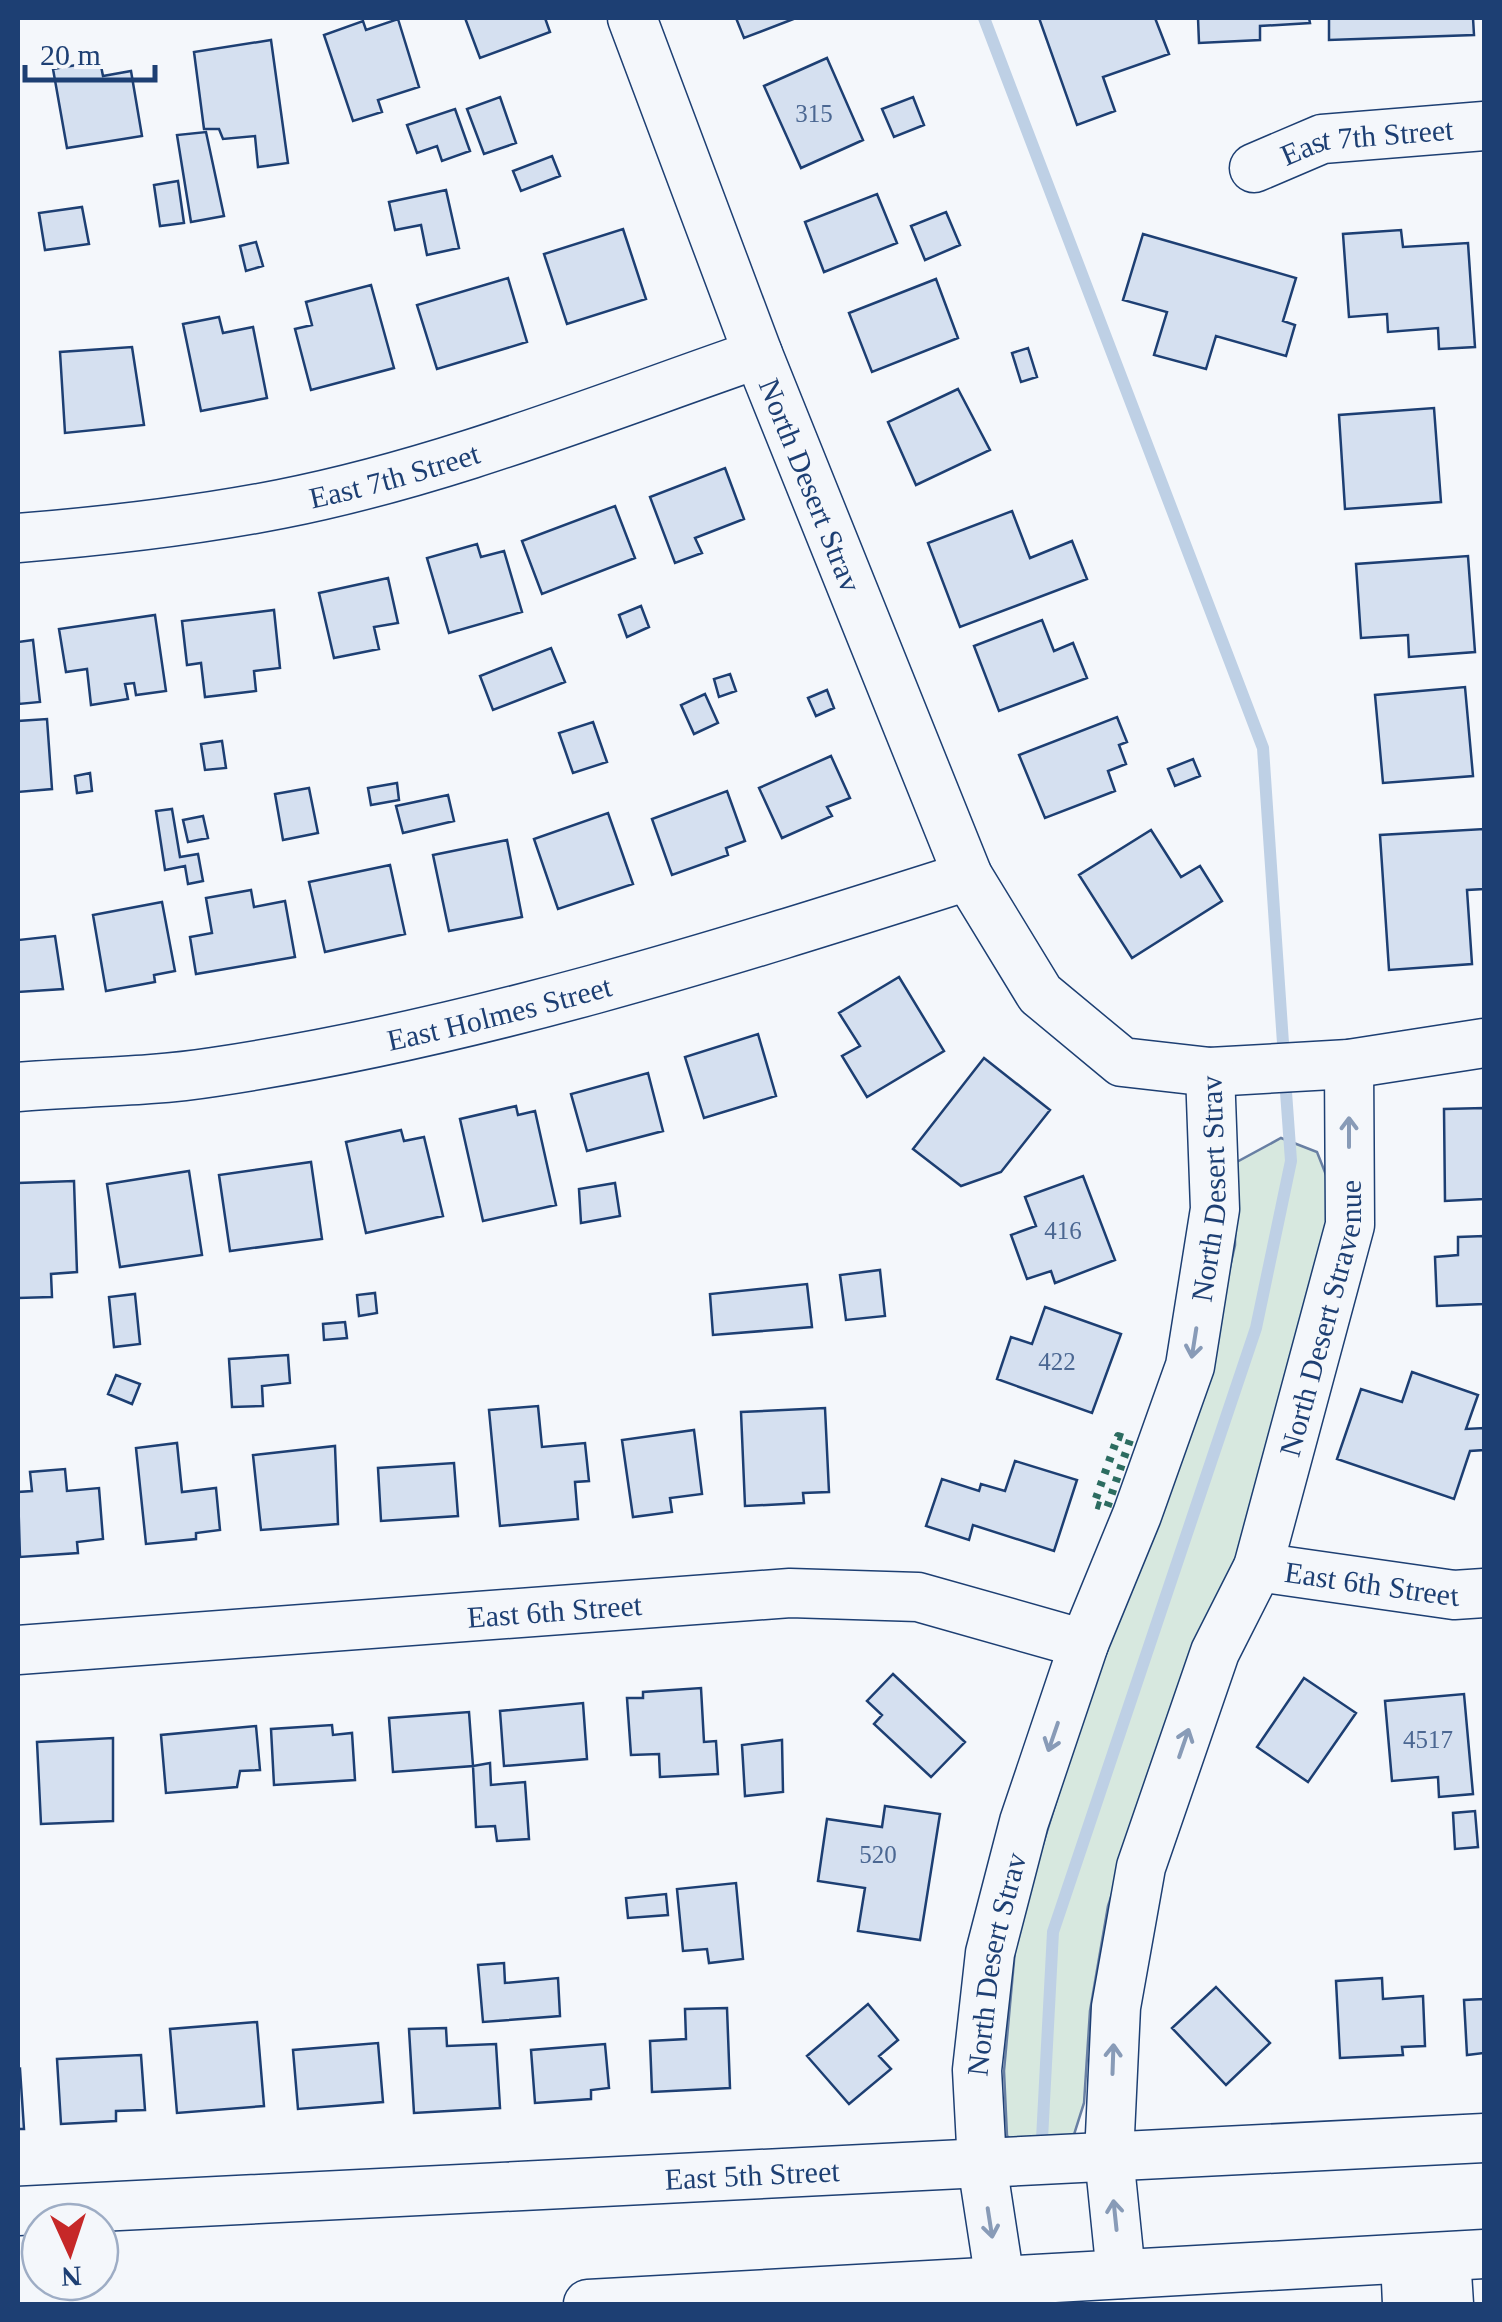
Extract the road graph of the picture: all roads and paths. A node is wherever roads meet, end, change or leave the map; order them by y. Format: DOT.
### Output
graph roads {
  1 [pos="632,18"];
  2 [pos="1484,126"];
  3 [pos="1254,168"];
  4 [pos="758,354"];
  5 [pos="18,538"];
  6 [pos="968,876"];
  7 [pos="1484,1043"];
  8 [pos="1349,1064"];
  9 [pos="1210,1072"];
  10 [pos="18,1087"];
  11 [pos="1258,1568"];
  12 [pos="1484,1593"];
  13 [pos="1084,1644"];
  14 [pos="18,1650"];
  15 [pos="1484,2138"];
  16 [pos="1109,2156"];
  17 [pos="982,2164"];
  18 [pos="18,2211"];
  19 [pos="1436,2268"];
  20 [pos="1000,2282"];
  21 [pos="1107,2285"];
  22 [pos="1204,2287"];
  23 [pos="775,2299"];
  24 [pos="588,2304"];
  25 [pos="1449,2304"];
  1 -- 4 [label="street, North Desert Strav"];
  2 -- 3 [label="street, East 7th Street"];
  4 -- 5 [label="street, East 7th Street"];
  4 -- 6 [label="street, North Desert Strav"];
  6 -- 9 [label="street, North Desert Strav"];
  6 -- 10 [label="street, East Holmes Street"];
  7 -- 8 [label="street"];
  8 -- 9 [label="street"];
  11 -- 8 [label="street, North Desert Stravenue, one-way"];
  9 -- 13 [label="street, North Desert Strav, one-way"];
  11 -- 12 [label="street, East 6th Street"];
  16 -- 11 [label="street, one-way"];
  13 -- 14 [label="street, East 6th Street"];
  13 -- 17 [label="street, North Desert Strav, one-way"];
  15 -- 16 [label="street, East 5th Street"];
  16 -- 17 [label="street, East 5th Street"];
  21 -- 16 [label="street, one-way"];
  17 -- 18 [label="street, East 5th Street"];
  17 -- 20 [label="street, North Desert Strav, one-way"];
  19 -- 22 [label="street"];
  19 -- 25 [label="street"];
  20 -- 21 [label="street"];
  20 -- 23 [label="street"];
  21 -- 22 [label="street"];
  23 -- 24 [label="street"];
}
